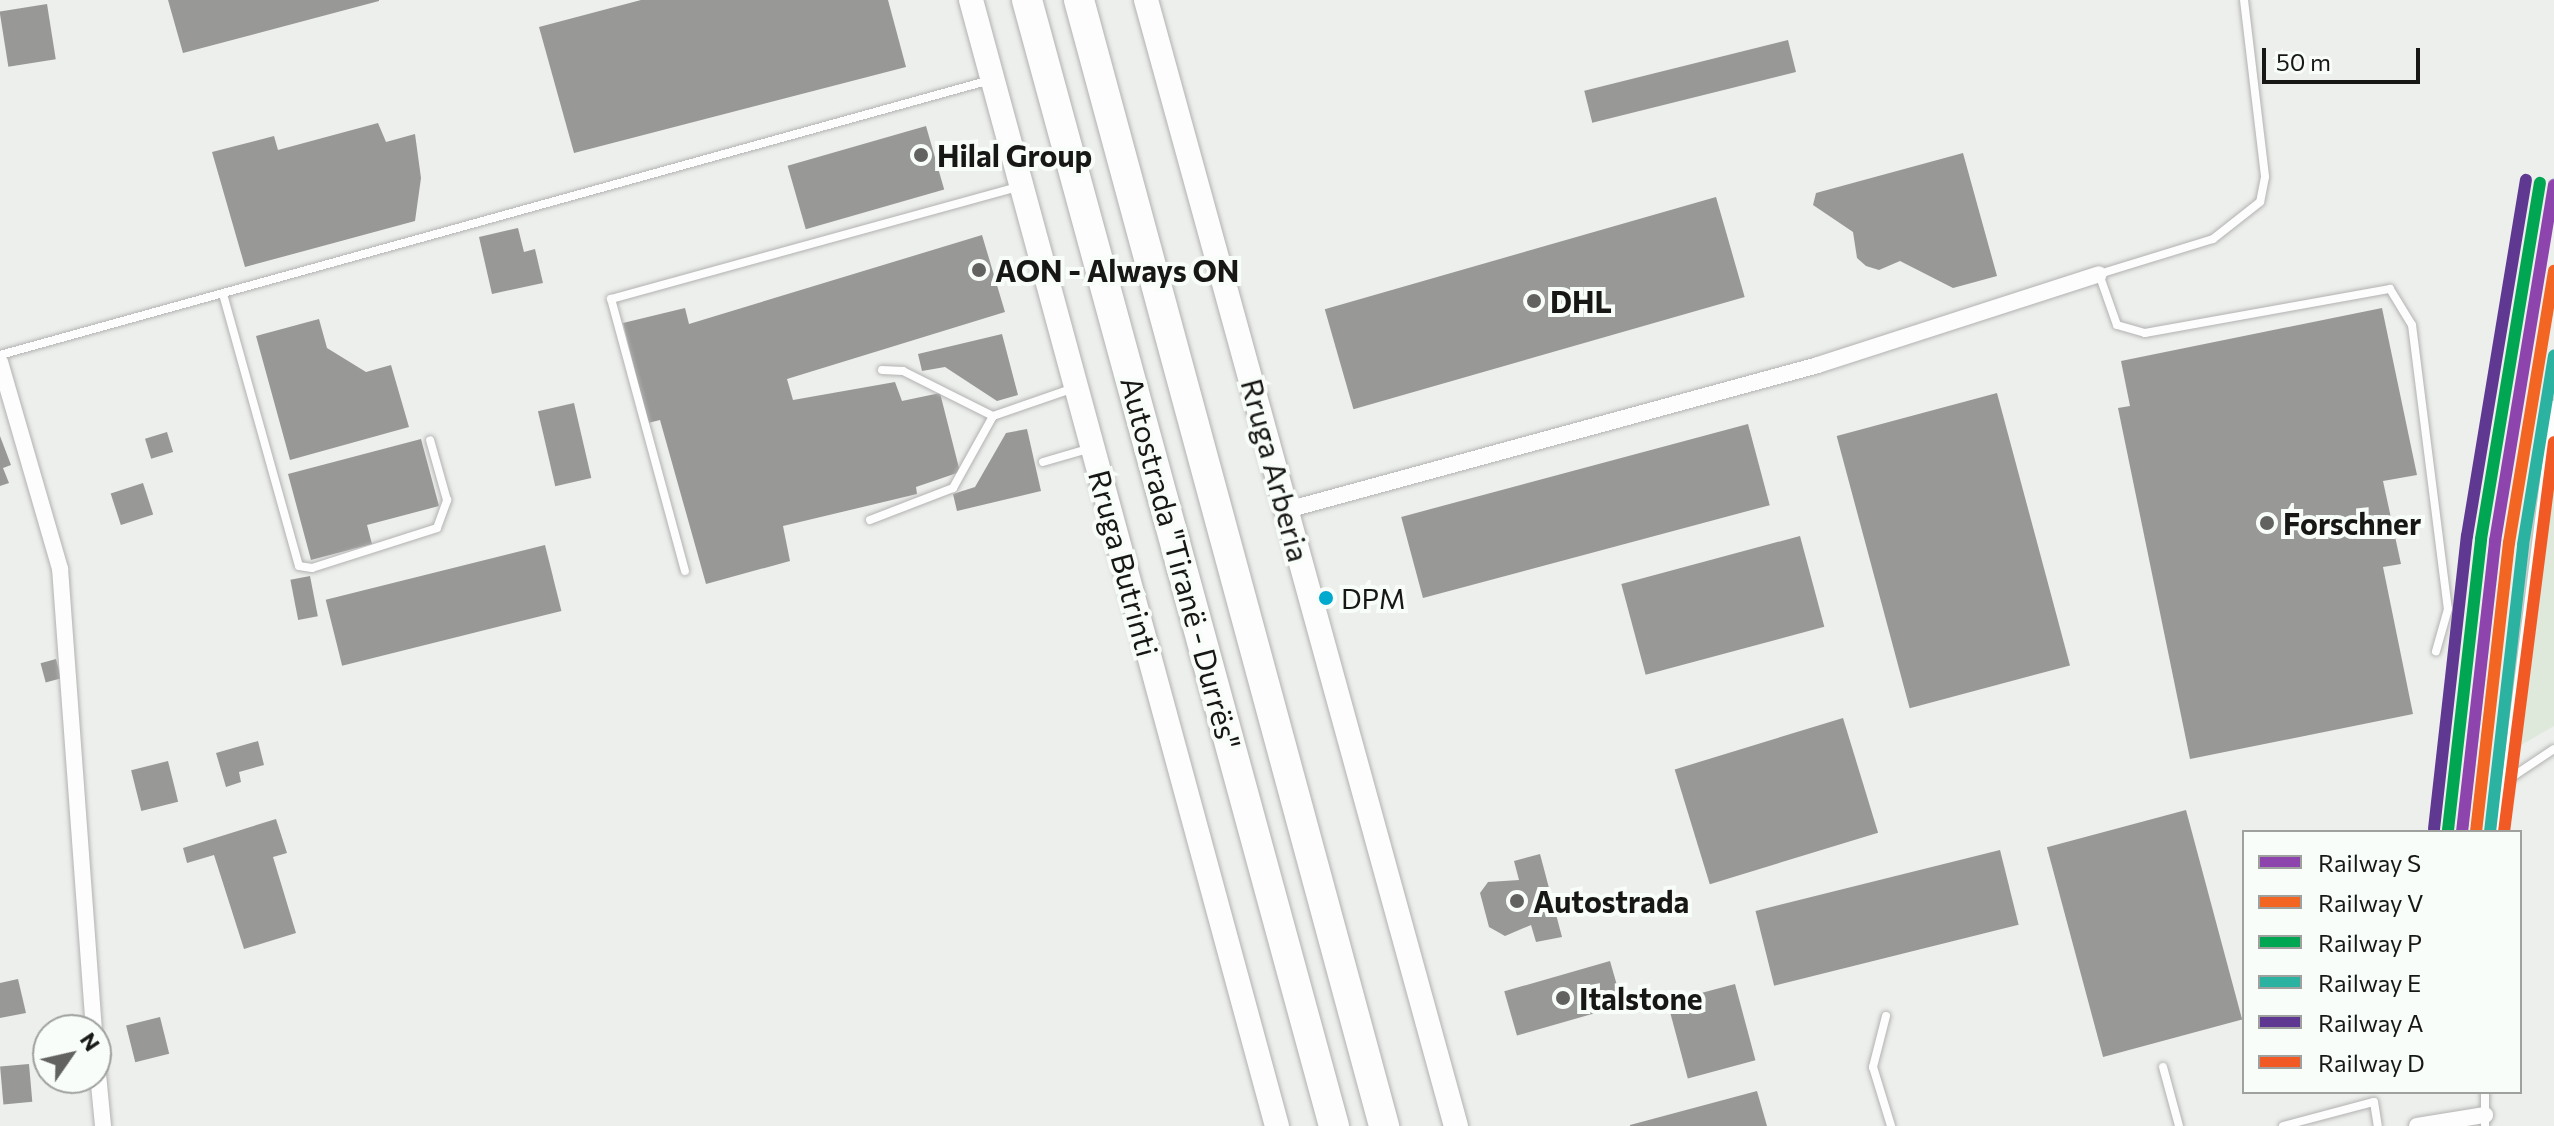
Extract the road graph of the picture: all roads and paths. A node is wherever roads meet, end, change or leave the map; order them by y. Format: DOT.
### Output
graph roads {
  1 [pos="971,0"];
  2 [pos="1027,0"];
  3 [pos="1079,0"];
  4 [pos="1146,0"];
  5 [pos="2244,0"];
  6 [pos="993,80"];
  7 [pos="1022,186"];
  8 [pos="2099,274"];
  9 [pos="223,294"];
  10 [pos="0,355"];
  11 [pos="0,362"];
  12 [pos="882,370"];
  13 [pos="1076,387"];
  14 [pos="2554,405"];
  15 [pos="993,416"];
  16 [pos="430,440"];
  17 [pos="1093,447"];
  18 [pos="1043,462"];
  19 [pos="1287,510"];
  20 [pos="870,520"];
  21 [pos="685,571"];
  22 [pos="2436,651"];
  23 [pos="2554,749"];
  24 [pos="2503,783"];
  25 [pos="2499,830"];
  26 [pos="93,1014"];
  27 [pos="1886,1016"];
  28 [pos="2163,1067"];
  29 [pos="100,1094"];
  30 [pos="2485,1094"];
  31 [pos="2485,1121"];
  32 [pos="103,1126"];
  33 [pos="1277,1126"];
  34 [pos="1334,1126"];
  35 [pos="1384,1126"];
  36 [pos="1456,1126"];
  37 [pos="1891,1126"];
  38 [pos="2179,1126"];
  39 [pos="2283,1126"];
  40 [pos="2378,1126"];
  41 [pos="2417,1126"];
  1 -- 6 [label="main road, Rruga Butrinti"];
  2 -- 34 [label="highway, Autostrada \"Tiranë - Durrës\""];
  3 -- 35 [label="highway, Autostrada \"Tiranë - Durrës\""];
  4 -- 19 [label="main road, Rruga Arberia"];
  5 -- 8 [label="lane"];
  6 -- 7 [label="main road, Rruga Butrinti"];
  6 -- 9 [label="lane"];
  7 -- 13 [label="main road, Rruga Butrinti"];
  7 -- 21 [label="lane"];
  8 -- 19 [label="street"];
  8 -- 22 [label="lane"];
  9 -- 10 [label="lane"];
  9 -- 16 [label="lane"];
  11 -- 26 [label="street"];
  12 -- 15 [label="lane"];
  13 -- 15 [label="lane"];
  13 -- 17 [label="main road, Rruga Butrinti"];
  14 -- 24 [label="lane"];
  15 -- 20 [label="lane"];
  17 -- 18 [label="lane"];
  17 -- 33 [label="main road, Rruga Butrinti"];
  19 -- 36 [label="main road, Rruga Arberia"];
  23 -- 24 [label="lane"];
  24 -- 25 [label="lane"];
  27 -- 37 [label="lane"];
  28 -- 38 [label="lane"];
  29 -- 32 [label="street"];
  30 -- 31 [label="lane"];
  31 -- 41 [label="street"];
  39 -- 40 [label="lane"];
}
